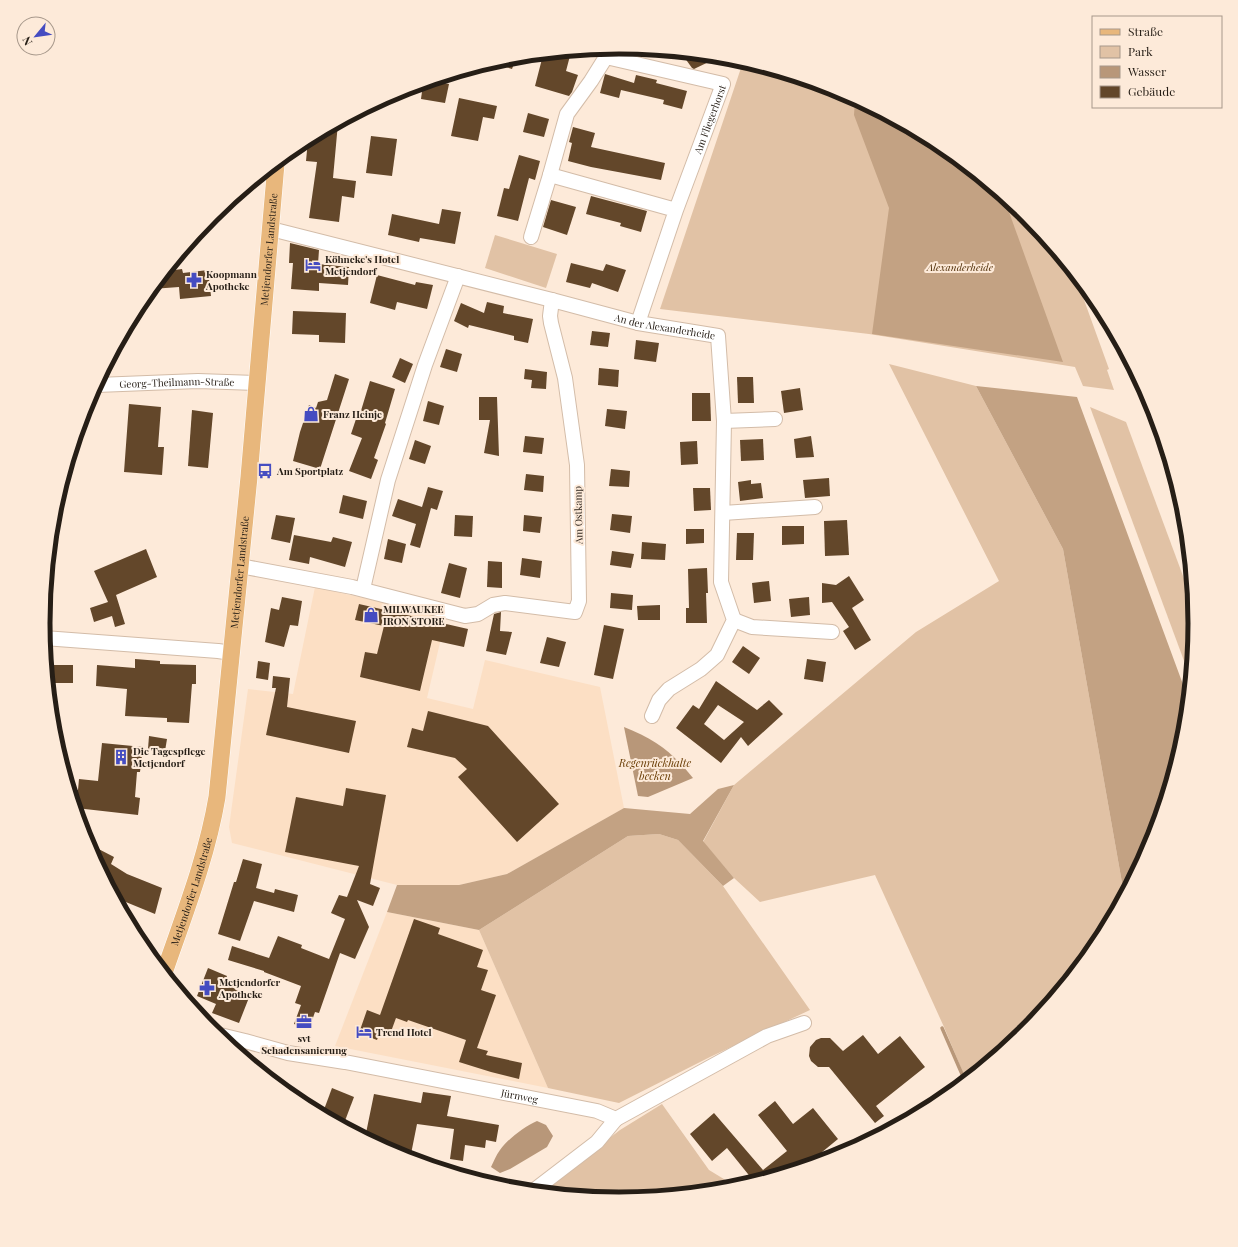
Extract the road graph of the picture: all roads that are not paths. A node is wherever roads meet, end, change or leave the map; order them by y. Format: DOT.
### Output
graph roads {
  1 [pos="276,170"];
  2 [pos="550,175"];
  3 [pos="676,210"];
  4 [pos="271,229"];
  5 [pos="531,237"];
  6 [pos="458,276"];
  7 [pos="552,300"];
  8 [pos="638,323"];
  9 [pos="257,383"];
  10 [pos="103,385"];
  11 [pos="776,420"];
  12 [pos="724,421"];
  13 [pos="815,507"];
  14 [pos="723,513"];
  15 [pos="240,566"];
  16 [pos="363,589"];
  17 [pos="734,620"];
  18 [pos="832,632"];
  19 [pos="50,638"];
  20 [pos="232,653"];
  21 [pos="652,716"];
  22 [pos="166,967"];
  23 [pos="804,1023"];
  24 [pos="229,1037"];
  25 [pos="616,1119"];
  26 [pos="538,1187"];
  1 -- 4 [label="main road, Metjendorfer Landstraße"];
  2 -- 3 [label="street"];
  2 -- 3 [label="street, Am Fliegerhorst"];
  2 -- 5 [label="street, Am Fliegerhorst"];
  3 -- 8 [label="street, Am Fliegerhorst"];
  4 -- 6 [label="street"];
  4 -- 9 [label="main road, Metjendorfer Landstraße"];
  6 -- 7 [label="street"];
  6 -- 16 [label="street"];
  7 -- 8 [label="street, An der Alexanderheide"];
  7 -- 16 [label="street, Am Ostkamp"];
  8 -- 12 [label="street, An der Alexanderheide"];
  9 -- 10 [label="street, Georg-Theilmann-Straße"];
  9 -- 15 [label="main road, Metjendorfer Landstraße"];
  11 -- 12 [label="street"];
  12 -- 14 [label="street, An der Alexanderheide"];
  13 -- 14 [label="street"];
  14 -- 17 [label="street, An der Alexanderheide"];
  15 -- 16 [label="street, Am Ostkamp"];
  15 -- 20 [label="main road, Metjendorfer Landstraße"];
  17 -- 18 [label="street"];
  17 -- 21 [label="street"];
  19 -- 20 [label="street"];
  20 -- 22 [label="main road, Metjendorfer Landstraße"];
  23 -- 25 [label="street"];
  24 -- 25 [label="street, Jürnweg"];
  25 -- 26 [label="street"];
}
